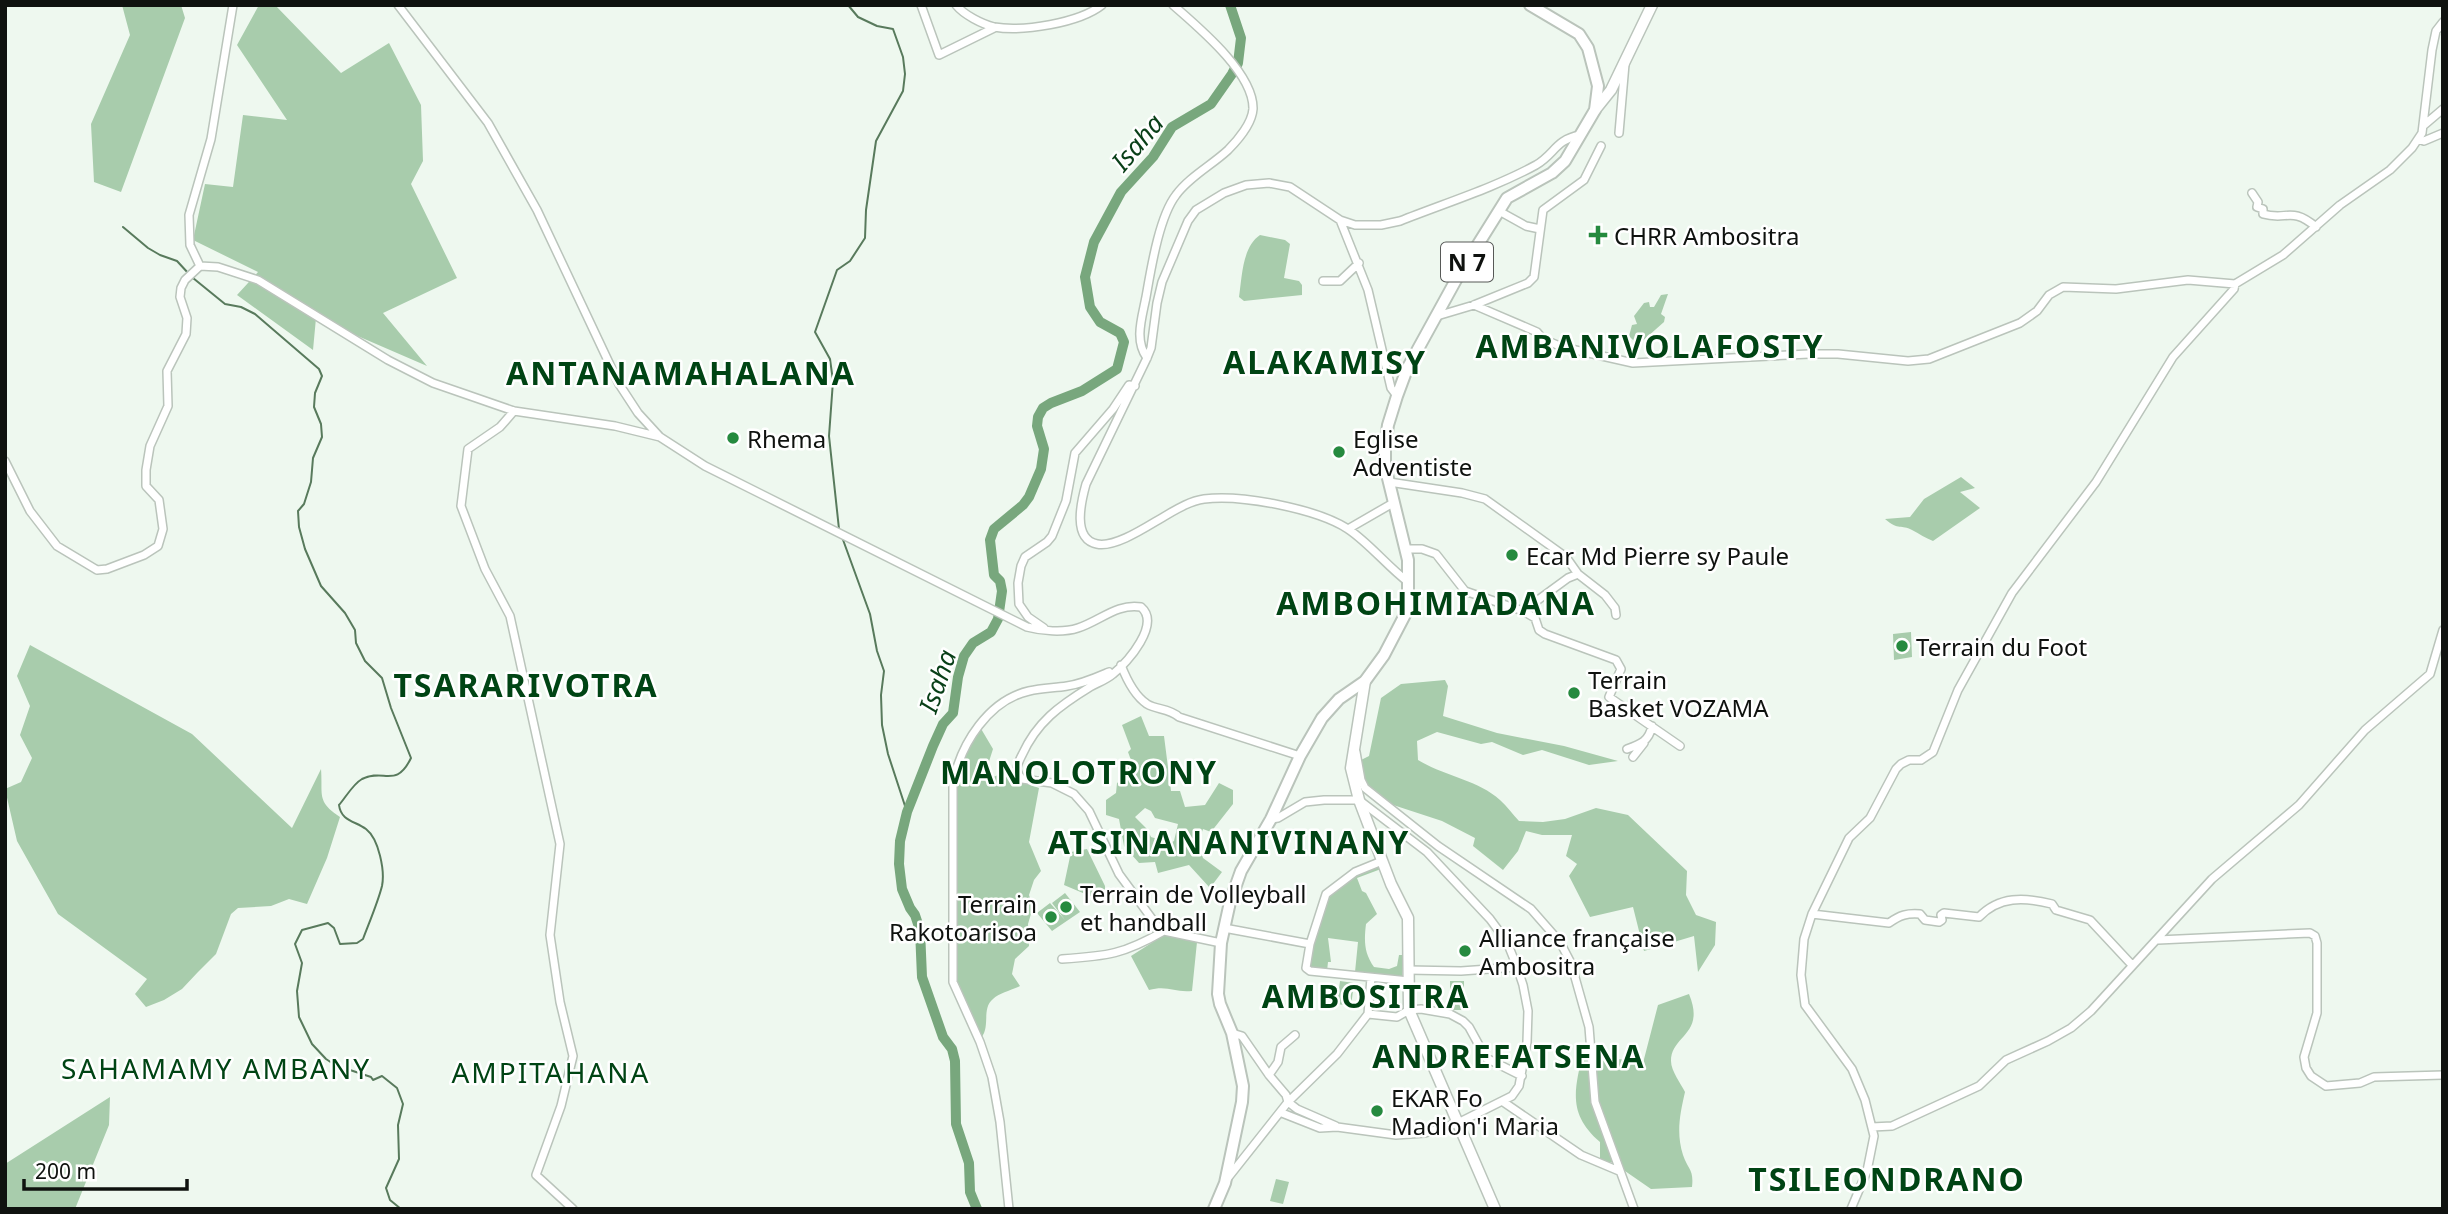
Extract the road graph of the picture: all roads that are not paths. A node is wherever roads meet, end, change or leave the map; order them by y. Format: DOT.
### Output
graph roads {
  1 [pos="233,5"];
  2 [pos="398,5"];
  3 [pos="921,5"];
  4 [pos="956,5"];
  5 [pos="1102,5"];
  6 [pos="1174,5"];
  7 [pos="1530,5"];
  8 [pos="1652,5"];
  9 [pos="2443,22"];
  10 [pos="996,27"];
  11 [pos="1626,60"];
  12 [pos="2443,109"];
  13 [pos="1595,110"];
  14 [pos="2423,127"];
  15 [pos="1619,133"];
  16 [pos="2443,133"];
  17 [pos="1580,135"];
  18 [pos="2419,139"];
  19 [pos="1601,145"];
  20 [pos="2252,193"];
  21 [pos="1499,211"];
  22 [pos="1340,219"];
  23 [pos="2316,227"];
  24 [pos="1540,229"];
  25 [pos="1359,263"];
  26 [pos="200,265"];
  27 [pos="1323,281"];
  28 [pos="2235,284"];
  29 [pos="1474,305"];
  30 [pos="1437,316"];
  31 [pos="1147,358"];
  32 [pos="1135,386"];
  33 [pos="1396,396"];
  34 [pos="514,411"];
  35 [pos="660,438"];
  36 [pos="5,461"];
  37 [pos="1389,482"];
  38 [pos="1394,503"];
  39 [pos="1348,529"];
  40 [pos="1406,549"];
  41 [pos="1578,574"];
  42 [pos="1409,582"];
  43 [pos="1523,611"];
  44 [pos="1616,615"];
  45 [pos="2443,629"];
  46 [pos="1048,630"];
  47 [pos="1120,667"];
  48 [pos="1365,681"];
  49 [pos="1652,726"];
  50 [pos="1644,742"];
  51 [pos="1680,746"];
  52 [pos="1627,749"];
  53 [pos="1352,750"];
  54 [pos="1300,756"];
  55 [pos="1633,757"];
  56 [pos="1359,800"];
  57 [pos="1271,819"];
  58 [pos="1382,861"];
  59 [pos="1812,914"];
  60 [pos="1224,929"];
  61 [pos="1164,931"];
  62 [pos="2158,940"];
  63 [pos="1221,943"];
  64 [pos="1310,944"];
  65 [pos="1062,959"];
  66 [pos="2132,965"];
  67 [pos="1517,967"];
  68 [pos="1409,976"];
  69 [pos="1371,978"];
  70 [pos="1409,1010"];
  71 [pos="1368,1014"];
  72 [pos="1232,1033"];
  73 [pos="1295,1035"];
  74 [pos="1269,1075"];
  75 [pos="2443,1075"];
  76 [pos="1522,1076"];
  77 [pos="1502,1101"];
  78 [pos="1289,1102"];
  79 [pos="1282,1113"];
  80 [pos="1458,1123"];
  81 [pos="1337,1127"];
  82 [pos="1872,1127"];
  83 [pos="1619,1171"];
  84 [pos="1225,1183"];
  85 [pos="573,1209"];
  86 [pos="1009,1209"];
  87 [pos="1214,1209"];
  88 [pos="1495,1209"];
  89 [pos="1634,1209"];
  90 [pos="1851,1209"];
  1 -- 26 [label="street"];
  2 -- 35 [label="street"];
  3 -- 10 [label="street"];
  4 -- 10 [label="street"];
  5 -- 10 [label="street"];
  6 -- 31 [label="street"];
  7 -- 13 [label="main road"];
  8 -- 11 [label="street"];
  9 -- 14 [label="street"];
  11 -- 13 [label="street"];
  11 -- 15 [label="street"];
  12 -- 14 [label="street"];
  13 -- 17 [label="main road, N 7"];
  14 -- 18 [label="street"];
  16 -- 18 [label="street"];
  17 -- 21 [label="main road, N 7"];
  17 -- 22 [label="street"];
  18 -- 23 [label="street"];
  19 -- 24 [label="street"];
  20 -- 23 [label="street"];
  21 -- 24 [label="street"];
  21 -- 30 [label="main road, N 7"];
  22 -- 25 [label="street"];
  22 -- 31 [label="street"];
  23 -- 28 [label="street"];
  24 -- 29 [label="street"];
  25 -- 27 [label="street"];
  25 -- 33 [label="street"];
  26 -- 34 [label="street"];
  26 -- 36 [label="street"];
  28 -- 29 [label="street"];
  28 -- 59 [label="street"];
  29 -- 30 [label="street"];
  30 -- 33 [label="main road, N 7"];
  31 -- 32 [label="street"];
  32 -- 39 [label="street"];
  32 -- 46 [label="street"];
  33 -- 37 [label="main road, N 7"];
  34 -- 35 [label="street"];
  34 -- 85 [label="street"];
  35 -- 46 [label="street"];
  37 -- 38 [label="main road, N 7"];
  37 -- 41 [label="street"];
  38 -- 39 [label="street"];
  38 -- 40 [label="main road, N 7"];
  39 -- 42 [label="street"];
  40 -- 42 [label="main road, N 7"];
  40 -- 43 [label="street"];
  41 -- 43 [label="street"];
  41 -- 44 [label="street"];
  42 -- 48 [label="main road, N 7"];
  43 -- 49 [label="street"];
  45 -- 62 [label="street"];
  46 -- 47 [label="street"];
  47 -- 54 [label="street"];
  47 -- 61 [label="street"];
  47 -- 86 [label="street"];
  48 -- 53 [label="street"];
  48 -- 54 [label="main road, N 7"];
  49 -- 50 [label="street"];
  49 -- 51 [label="street"];
  50 -- 52 [label="street"];
  50 -- 55 [label="street"];
  53 -- 56 [label="street"];
  53 -- 83 [label="street"];
  54 -- 57 [label="main road, N 7"];
  56 -- 57 [label="street"];
  56 -- 58 [label="street"];
  56 -- 67 [label="street"];
  57 -- 60 [label="main road, N 7"];
  58 -- 64 [label="street"];
  58 -- 68 [label="street"];
  59 -- 66 [label="street"];
  59 -- 82 [label="street"];
  60 -- 63 [label="main road, N 7"];
  60 -- 64 [label="street"];
  61 -- 63 [label="street"];
  61 -- 65 [label="street"];
  62 -- 66 [label="street"];
  62 -- 75 [label="street"];
  63 -- 72 [label="main road, N 7"];
  64 -- 69 [label="street"];
  66 -- 82 [label="street"];
  67 -- 68 [label="street"];
  67 -- 76 [label="street"];
  68 -- 69 [label="street"];
  68 -- 70 [label="street"];
  69 -- 71 [label="street"];
  70 -- 71 [label="street"];
  70 -- 76 [label="street"];
  70 -- 80 [label="street"];
  71 -- 78 [label="street"];
  72 -- 74 [label="street"];
  72 -- 84 [label="main road, N 7"];
  73 -- 74 [label="street"];
  74 -- 78 [label="street"];
  76 -- 77 [label="street"];
  77 -- 80 [label="street"];
  77 -- 83 [label="street"];
  78 -- 79 [label="street"];
  78 -- 81 [label="street"];
  79 -- 81 [label="street"];
  79 -- 84 [label="street"];
  80 -- 81 [label="street"];
  80 -- 88 [label="street"];
  82 -- 90 [label="street"];
  83 -- 89 [label="street"];
  84 -- 87 [label="main road, N 7"];
}
